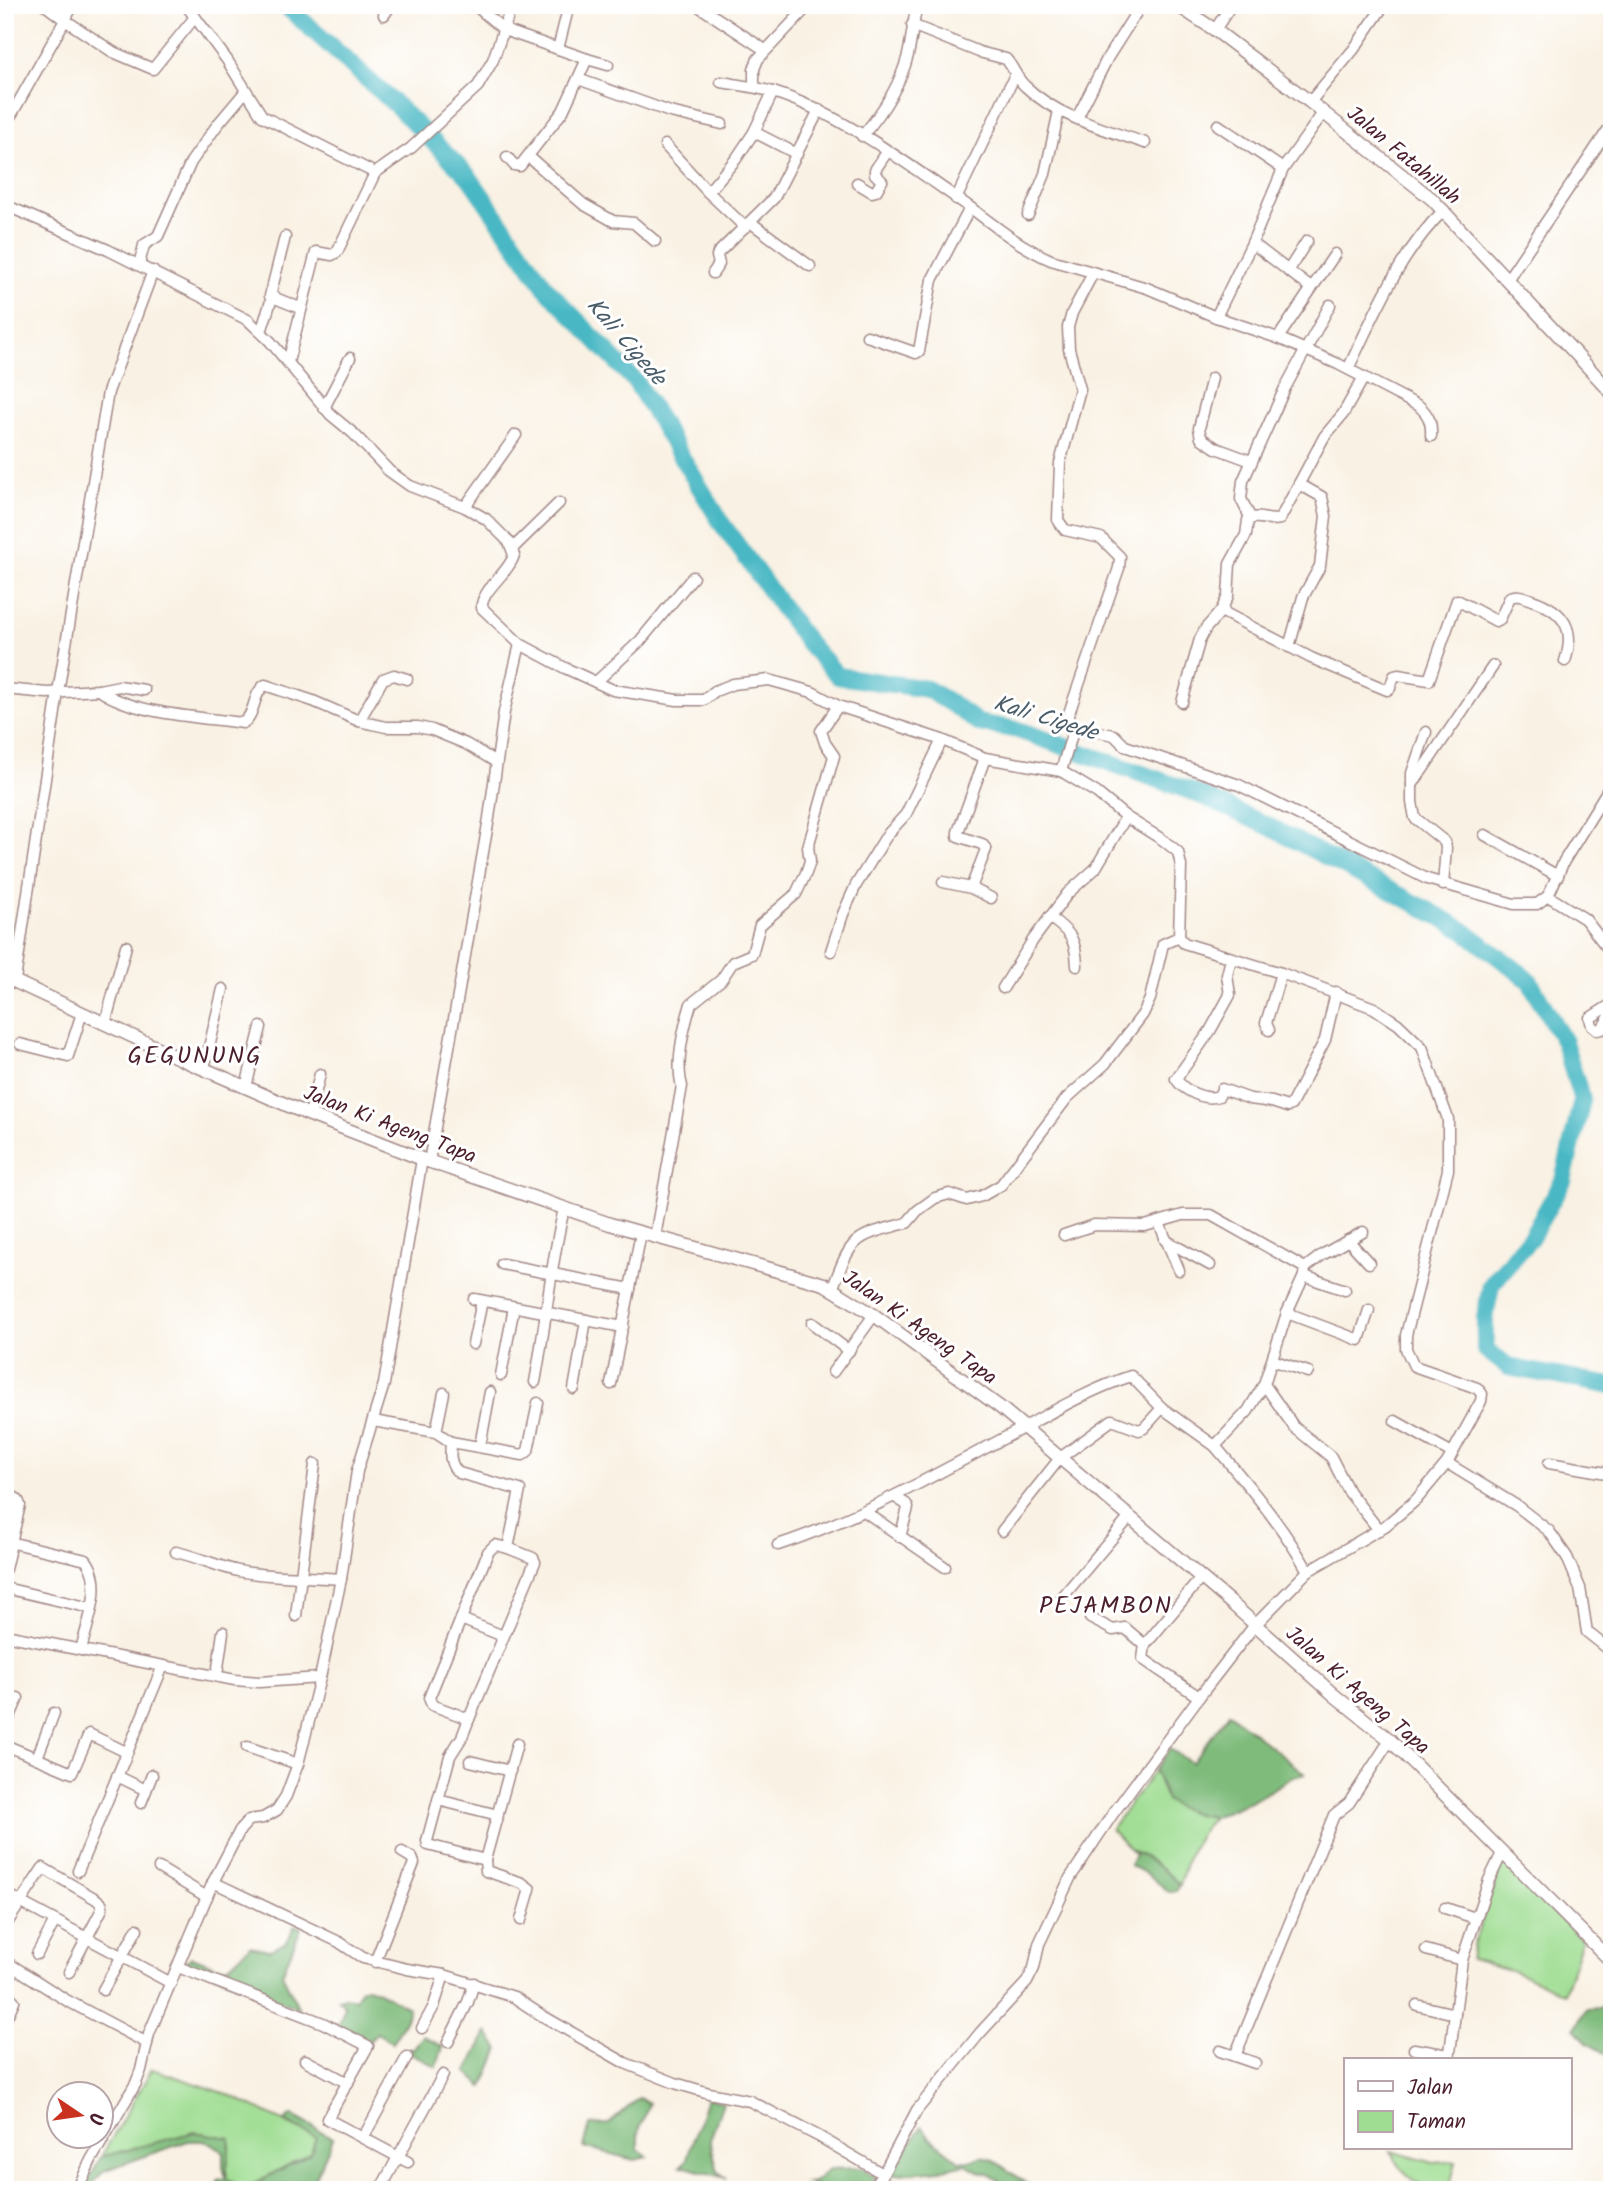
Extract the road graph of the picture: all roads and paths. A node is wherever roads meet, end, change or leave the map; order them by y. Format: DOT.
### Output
graph roads {
  1 [pos="45,5"];
  2 [pos="73,5"];
  3 [pos="186,5"];
  4 [pos="391,5"];
  5 [pos="475,5"];
  6 [pos="512,5"];
  7 [pos="569,5"];
  8 [pos="697,5"];
  9 [pos="809,5"];
  10 [pos="917,5"];
  11 [pos="1141,5"];
  12 [pos="1177,5"];
  13 [pos="1231,5"];
  14 [pos="1384,5"];
  15 [pos="384,15"];
  16 [pos="195,18"];
  17 [pos="65,20"];
  18 [pos="912,25"];
  19 [pos="504,30"];
  20 [pos="1215,30"];
  21 [pos="558,49"];
  22 [pos="765,50"];
  23 [pos="587,60"];
  24 [pos="608,65"];
  25 [pos="1014,75"];
  26 [pos="578,79"];
  27 [pos="721,82"];
  28 [pos="754,87"];
  29 [pos="246,92"];
  30 [pos="773,92"];
  31 [pos="1310,102"];
  32 [pos="819,110"];
  33 [pos="1059,111"];
  34 [pos="1323,113"];
  35 [pos="1077,118"];
  36 [pos="722,124"];
  37 [pos="1612,124"];
  38 [pos="1218,125"];
  39 [pos="5,126"];
  40 [pos="754,132"];
  41 [pos="863,136"];
  42 [pos="1145,143"];
  43 [pos="665,145"];
  44 [pos="887,152"];
  45 [pos="797,154"];
  46 [pos="507,157"];
  47 [pos="528,157"];
  48 [pos="1283,169"];
  49 [pos="375,173"];
  50 [pos="857,183"];
  51 [pos="708,191"];
  52 [pos="956,199"];
  53 [pos="5,205"];
  54 [pos="970,208"];
  55 [pos="1444,210"];
  56 [pos="1028,215"];
  57 [pos="748,224"];
  58 [pos="285,237"];
  59 [pos="655,241"];
  60 [pos="1307,241"];
  61 [pos="1252,243"];
  62 [pos="1335,254"];
  63 [pos="139,265"];
  64 [pos="810,266"];
  65 [pos="153,271"];
  66 [pos="1288,271"];
  67 [pos="713,273"];
  68 [pos="1093,273"];
  69 [pos="1507,280"];
  70 [pos="1311,288"];
  71 [pos="272,298"];
  72 [pos="1330,305"];
  73 [pos="300,308"];
  74 [pos="1216,317"];
  75 [pos="261,331"];
  76 [pos="867,336"];
  77 [pos="1278,338"];
  78 [pos="1307,349"];
  79 [pos="350,358"];
  80 [pos="288,362"];
  81 [pos="1348,369"];
  82 [pos="1364,377"];
  83 [pos="1212,378"];
  84 [pos="1612,393"];
  85 [pos="324,408"];
  86 [pos="516,435"];
  87 [pos="1431,436"];
  88 [pos="1251,461"];
  89 [pos="1299,484"];
  90 [pos="559,503"];
  91 [pos="465,507"];
  92 [pos="1250,517"];
  93 [pos="513,548"];
  94 [pos="693,577"];
  95 [pos="1221,611"];
  96 [pos="520,644"];
  97 [pos="1289,646"];
  98 [pos="1564,661"];
  99 [pos="1493,666"];
  100 [pos="407,679"];
  101 [pos="596,682"];
  102 [pos="5,689"];
  103 [pos="99,690"];
  104 [pos="144,690"];
  105 [pos="58,692"];
  106 [pos="1182,702"];
  107 [pos="838,706"];
  108 [pos="359,721"];
  109 [pos="1426,732"];
  110 [pos="1072,733"];
  111 [pos="942,740"];
  112 [pos="985,758"];
  113 [pos="496,762"];
  114 [pos="1062,768"];
  115 [pos="1612,783"];
  116 [pos="1410,788"];
  117 [pos="1126,817"];
  118 [pos="1485,835"];
  119 [pos="1558,876"];
  120 [pos="943,882"];
  121 [pos="1443,885"];
  122 [pos="971,888"];
  123 [pos="1548,896"];
  124 [pos="991,898"];
  125 [pos="1049,917"];
  126 [pos="1179,937"];
  127 [pos="126,946"];
  128 [pos="831,951"];
  129 [pos="1612,954"];
  130 [pos="1231,959"];
  131 [pos="1077,966"];
  132 [pos="1282,973"];
  133 [pos="10,979"];
  134 [pos="1003,988"];
  135 [pos="223,989"];
  136 [pos="1336,992"];
  137 [pos="1612,1004"];
  138 [pos="82,1013"];
  139 [pos="1612,1013"];
  140 [pos="105,1024"];
  141 [pos="261,1027"];
  142 [pos="1269,1030"];
  143 [pos="20,1044"];
  144 [pos="204,1068"];
  145 [pos="320,1074"];
  146 [pos="246,1087"];
  147 [pos="310,1115"];
  148 [pos="426,1160"];
  149 [pos="564,1209"];
  150 [pos="1158,1223"];
  151 [pos="1363,1232"];
  152 [pos="641,1233"];
  153 [pos="1064,1235"];
  154 [pos="655,1237"];
  155 [pos="1165,1240"];
  156 [pos="1349,1240"];
  157 [pos="1369,1263"];
  158 [pos="502,1264"];
  159 [pos="1210,1265"];
  160 [pos="1180,1270"];
  161 [pos="1304,1272"];
  162 [pos="551,1273"];
  163 [pos="630,1289"];
  164 [pos="832,1290"];
  165 [pos="1345,1290"];
  166 [pos="514,1307"];
  167 [pos="1369,1310"];
  168 [pos="1287,1313"];
  169 [pos="547,1314"];
  170 [pos="874,1315"];
  171 [pos="586,1320"];
  172 [pos="812,1323"];
  173 [pos="623,1327"];
  174 [pos="473,1344"];
  175 [pos="849,1351"];
  176 [pos="1272,1360"];
  177 [pos="833,1372"];
  178 [pos="1308,1372"];
  179 [pos="501,1375"];
  180 [pos="535,1382"];
  181 [pos="611,1384"];
  182 [pos="1264,1384"];
  183 [pos="573,1389"];
  184 [pos="490,1392"];
  185 [pos="444,1393"];
  186 [pos="538,1403"];
  187 [pos="1162,1408"];
  188 [pos="373,1421"];
  189 [pos="1395,1421"];
  190 [pos="1024,1427"];
  191 [pos="436,1432"];
  192 [pos="451,1442"];
  193 [pos="480,1446"];
  194 [pos="1215,1446"];
  195 [pos="1060,1458"];
  196 [pos="1449,1458"];
  197 [pos="1549,1463"];
  198 [pos="315,1464"];
  199 [pos="1612,1474"];
  200 [pos="5,1494"];
  201 [pos="895,1497"];
  202 [pos="864,1511"];
  203 [pos="1130,1517"];
  204 [pos="1379,1530"];
  205 [pos="1002,1531"];
  206 [pos="900,1537"];
  207 [pos="8,1542"];
  208 [pos="778,1545"];
  209 [pos="508,1548"];
  210 [pos="176,1552"];
  211 [pos="945,1567"];
  212 [pos="5,1569"];
  213 [pos="1308,1571"];
  214 [pos="303,1576"];
  215 [pos="1201,1578"];
  216 [pos="341,1579"];
  217 [pos="5,1588"];
  218 [pos="1059,1601"];
  219 [pos="91,1608"];
  220 [pos="296,1616"];
  221 [pos="1090,1618"];
  222 [pos="461,1619"];
  223 [pos="1255,1626"];
  224 [pos="223,1632"];
  225 [pos="5,1635"];
  226 [pos="503,1636"];
  227 [pos="1144,1646"];
  228 [pos="81,1650"];
  229 [pos="1612,1652"];
  230 [pos="163,1666"];
  231 [pos="217,1675"];
  232 [pos="320,1678"];
  233 [pos="1199,1697"];
  234 [pos="18,1698"];
  235 [pos="54,1713"];
  236 [pos="469,1719"];
  237 [pos="5,1728"];
  238 [pos="1391,1740"];
  239 [pos="517,1744"];
  240 [pos="5,1745"];
  241 [pos="247,1747"];
  242 [pos="126,1752"];
  243 [pos="37,1758"];
  244 [pos="470,1761"];
  245 [pos="298,1764"];
  246 [pos="510,1771"];
  247 [pos="152,1775"];
  248 [pos="117,1776"];
  249 [pos="146,1790"];
  250 [pos="438,1800"];
  251 [pos="141,1803"];
  252 [pos="498,1815"];
  253 [pos="401,1852"];
  254 [pos="1502,1853"];
  255 [pos="485,1860"];
  256 [pos="159,1868"];
  257 [pos="78,1871"];
  258 [pos="213,1882"];
  259 [pos="5,1892"];
  260 [pos="207,1897"];
  261 [pos="20,1902"];
  262 [pos="1445,1908"];
  263 [pos="1475,1919"];
  264 [pos="521,1920"];
  265 [pos="55,1921"];
  266 [pos="5,1926"];
  267 [pos="137,1929"];
  268 [pos="87,1938"];
  269 [pos="1426,1950"];
  270 [pos="37,1954"];
  271 [pos="122,1956"];
  272 [pos="1462,1960"];
  273 [pos="5,1961"];
  274 [pos="375,1962"];
  275 [pos="1612,1962"];
  276 [pos="178,1967"];
  277 [pos="69,1972"];
  278 [pos="444,1975"];
  279 [pos="171,1983"];
  280 [pos="474,1983"];
  281 [pos="103,1990"];
  282 [pos="5,1992"];
  283 [pos="1417,2005"];
  284 [pos="1455,2014"];
  285 [pos="5,2021"];
  286 [pos="422,2028"];
  287 [pos="448,2042"];
  288 [pos="147,2043"];
  289 [pos="1414,2049"];
  290 [pos="1220,2051"];
  291 [pos="1235,2056"];
  292 [pos="407,2057"];
  293 [pos="1449,2058"];
  294 [pos="304,2060"];
  295 [pos="1255,2063"];
  296 [pos="443,2075"];
  297 [pos="348,2083"];
  298 [pos="363,2138"];
  299 [pos="403,2160"];
  300 [pos="883,2174"];
  301 [pos="77,2190"];
  302 [pos="380,2190"];
  303 [pos="871,2190"];
  1 -- 17 [label="street"];
  2 -- 17 [label="street"];
  3 -- 16 [label="street"];
  4 -- 15 [label="street"];
  5 -- 19 [label="street"];
  6 -- 19 [label="street"];
  7 -- 21 [label="street"];
  8 -- 22 [label="street"];
  9 -- 22 [label="street"];
  10 -- 18 [label="street"];
  11 -- 35 [label="street"];
  12 -- 20 [label="street, Jalan Fatahillah"];
  13 -- 20 [label="street"];
  14 -- 31 [label="street"];
  16 -- 17 [label="street"];
  16 -- 29 [label="street"];
  17 -- 39 [label="street"];
  18 -- 25 [label="street"];
  18 -- 41 [label="street"];
  19 -- 21 [label="street"];
  19 -- 49 [label="street"];
  20 -- 31 [label="street, Jalan Fatahillah"];
  21 -- 23 [label="street"];
  22 -- 28 [label="street"];
  23 -- 24 [label="street"];
  23 -- 26 [label="street"];
  25 -- 33 [label="street"];
  25 -- 52 [label="street"];
  26 -- 36 [label="street"];
  26 -- 47 [label="street"];
  27 -- 28 [label="street"];
  28 -- 30 [label="street"];
  29 -- 49 [label="street"];
  29 -- 63 [label="street"];
  30 -- 32 [label="street"];
  30 -- 40 [label="street"];
  31 -- 34 [label="street, Jalan Fatahillah"];
  32 -- 41 [label="street"];
  32 -- 45 [label="street"];
  33 -- 35 [label="street"];
  33 -- 56 [label="street"];
  34 -- 48 [label="street"];
  34 -- 55 [label="street, Jalan Fatahillah"];
  35 -- 42 [label="street"];
  37 -- 69 [label="street"];
  38 -- 48 [label="street"];
  40 -- 45 [label="street"];
  40 -- 51 [label="street"];
  41 -- 44 [label="street"];
  43 -- 51 [label="street"];
  44 -- 50 [label="street"];
  44 -- 52 [label="street"];
  45 -- 57 [label="street"];
  46 -- 47 [label="street"];
  47 -- 59 [label="street"];
  48 -- 61 [label="street"];
  49 -- 73 [label="street"];
  51 -- 57 [label="street"];
  52 -- 54 [label="street"];
  53 -- 63 [label="street"];
  54 -- 68 [label="street"];
  54 -- 76 [label="street"];
  55 -- 69 [label="street, Jalan Fatahillah"];
  55 -- 81 [label="street"];
  57 -- 64 [label="street"];
  57 -- 67 [label="street"];
  58 -- 71 [label="street"];
  60 -- 66 [label="street"];
  61 -- 66 [label="street"];
  61 -- 74 [label="street"];
  62 -- 70 [label="street"];
  63 -- 65 [label="street"];
  65 -- 75 [label="street"];
  65 -- 105 [label="street"];
  66 -- 70 [label="street"];
  68 -- 74 [label="street"];
  68 -- 110 [label="street"];
  69 -- 84 [label="street, Jalan Fatahillah"];
  70 -- 77 [label="street"];
  71 -- 73 [label="street"];
  71 -- 75 [label="street"];
  72 -- 78 [label="street"];
  73 -- 80 [label="street"];
  74 -- 77 [label="street"];
  75 -- 80 [label="street"];
  77 -- 78 [label="street"];
  78 -- 81 [label="street"];
  78 -- 88 [label="street"];
  79 -- 85 [label="street"];
  80 -- 85 [label="street"];
  81 -- 82 [label="street"];
  82 -- 87 [label="street"];
  82 -- 89 [label="street"];
  83 -- 88 [label="street"];
  85 -- 91 [label="street"];
  86 -- 91 [label="street"];
  88 -- 92 [label="street"];
  89 -- 92 [label="street"];
  89 -- 97 [label="street"];
  90 -- 93 [label="street"];
  91 -- 93 [label="street"];
  92 -- 95 [label="street"];
  93 -- 96 [label="street"];
  94 -- 101 [label="street"];
  95 -- 97 [label="street"];
  95 -- 106 [label="street"];
  96 -- 101 [label="street"];
  96 -- 113 [label="street"];
  97 -- 98 [label="street"];
  99 -- 116 [label="street"];
  100 -- 108 [label="street"];
  101 -- 107 [label="street"];
  102 -- 105 [label="street"];
  103 -- 104 [label="street"];
  103 -- 105 [label="street"];
  103 -- 108 [label="street"];
  105 -- 133 [label="street"];
  107 -- 111 [label="street"];
  107 -- 154 [label="street"];
  108 -- 113 [label="street"];
  109 -- 116 [label="street"];
  110 -- 114 [label="street"];
  110 -- 121 [label="street"];
  111 -- 112 [label="street"];
  111 -- 128 [label="street"];
  112 -- 114 [label="street"];
  112 -- 122 [label="street"];
  113 -- 148 [label="street"];
  114 -- 117 [label="street"];
  115 -- 119 [label="street"];
  116 -- 121 [label="street"];
  117 -- 125 [label="street"];
  117 -- 126 [label="street"];
  118 -- 119 [label="street"];
  119 -- 123 [label="street"];
  120 -- 122 [label="street"];
  121 -- 123 [label="street"];
  122 -- 124 [label="street"];
  123 -- 129 [label="street"];
  125 -- 131 [label="street"];
  125 -- 134 [label="street"];
  126 -- 130 [label="street"];
  126 -- 164 [label="street"];
  127 -- 140 [label="street"];
  130 -- 132 [label="street"];
  130 -- 136 [label="street"];
  132 -- 136 [label="street"];
  132 -- 142 [label="street"];
  133 -- 138 [label="street, Jalan Ki Ageng Tapa"];
  135 -- 144 [label="street"];
  136 -- 196 [label="street"];
  137 -- 139 [label="street"];
  138 -- 140 [label="street, Jalan Ki Ageng Tapa"];
  138 -- 143 [label="street"];
  140 -- 144 [label="street, Jalan Ki Ageng Tapa"];
  141 -- 146 [label="street"];
  144 -- 146 [label="street, Jalan Ki Ageng Tapa"];
  145 -- 147 [label="street"];
  146 -- 147 [label="street, Jalan Ki Ageng Tapa"];
  147 -- 148 [label="street, Jalan Ki Ageng Tapa"];
  148 -- 149 [label="street, Jalan Ki Ageng Tapa"];
  148 -- 188 [label="street"];
  149 -- 152 [label="street, Jalan Ki Ageng Tapa"];
  149 -- 162 [label="street"];
  150 -- 153 [label="street"];
  150 -- 155 [label="street"];
  150 -- 161 [label="street"];
  151 -- 156 [label="street"];
  152 -- 154 [label="street, Jalan Ki Ageng Tapa"];
  152 -- 163 [label="street"];
  154 -- 164 [label="street, Jalan Ki Ageng Tapa"];
  155 -- 159 [label="street"];
  155 -- 160 [label="street"];
  156 -- 157 [label="street"];
  156 -- 161 [label="street"];
  158 -- 162 [label="street"];
  161 -- 165 [label="street"];
  161 -- 168 [label="street"];
  162 -- 163 [label="street"];
  162 -- 169 [label="street"];
  163 -- 173 [label="street"];
  164 -- 170 [label="street, Jalan Ki Ageng Tapa"];
  166 -- 169 [label="street"];
  166 -- 174 [label="street"];
  166 -- 179 [label="street"];
  167 -- 168 [label="street"];
  168 -- 176 [label="street"];
  169 -- 171 [label="street"];
  169 -- 180 [label="street"];
  170 -- 175 [label="street"];
  170 -- 190 [label="street, Jalan Ki Ageng Tapa"];
  171 -- 173 [label="street"];
  171 -- 183 [label="street"];
  172 -- 175 [label="street"];
  173 -- 181 [label="street"];
  175 -- 177 [label="street"];
  176 -- 178 [label="street"];
  176 -- 182 [label="street"];
  182 -- 194 [label="street"];
  182 -- 204 [label="street"];
  184 -- 193 [label="street"];
  185 -- 191 [label="street"];
  186 -- 193 [label="street"];
  187 -- 190 [label="street"];
  187 -- 194 [label="street"];
  187 -- 195 [label="street"];
  188 -- 191 [label="street"];
  188 -- 216 [label="street"];
  189 -- 196 [label="street"];
  190 -- 195 [label="street, Jalan Ki Ageng Tapa"];
  190 -- 201 [label="street"];
  191 -- 192 [label="street"];
  192 -- 193 [label="street"];
  192 -- 209 [label="street"];
  194 -- 213 [label="street"];
  195 -- 203 [label="street, Jalan Ki Ageng Tapa"];
  195 -- 205 [label="street"];
  196 -- 204 [label="street"];
  196 -- 229 [label="street"];
  197 -- 199 [label="street"];
  198 -- 214 [label="street"];
  200 -- 207 [label="street"];
  201 -- 202 [label="street"];
  201 -- 206 [label="street"];
  202 -- 206 [label="street"];
  202 -- 208 [label="street"];
  203 -- 215 [label="street, Jalan Ki Ageng Tapa"];
  203 -- 218 [label="street"];
  204 -- 213 [label="street"];
  206 -- 211 [label="street"];
  207 -- 212 [label="street"];
  207 -- 219 [label="street"];
  209 -- 222 [label="street"];
  209 -- 226 [label="street"];
  210 -- 214 [label="street"];
  213 -- 223 [label="street"];
  214 -- 216 [label="street"];
  214 -- 220 [label="street"];
  215 -- 223 [label="street, Jalan Ki Ageng Tapa"];
  215 -- 227 [label="street"];
  216 -- 232 [label="street"];
  217 -- 219 [label="street"];
  219 -- 228 [label="street"];
  221 -- 227 [label="street"];
  222 -- 226 [label="street"];
  222 -- 236 [label="street"];
  223 -- 233 [label="street"];
  223 -- 238 [label="street, Jalan Ki Ageng Tapa"];
  224 -- 231 [label="street"];
  225 -- 228 [label="street"];
  226 -- 236 [label="street"];
  227 -- 233 [label="street"];
  228 -- 230 [label="street"];
  230 -- 231 [label="street"];
  230 -- 242 [label="street"];
  231 -- 232 [label="street"];
  232 -- 245 [label="street"];
  233 -- 300 [label="street"];
  234 -- 237 [label="street"];
  235 -- 243 [label="street"];
  236 -- 250 [label="street"];
  238 -- 254 [label="street, Jalan Ki Ageng Tapa"];
  238 -- 291 [label="street"];
  239 -- 246 [label="street"];
  240 -- 243 [label="street"];
  241 -- 245 [label="street"];
  242 -- 243 [label="street"];
  242 -- 248 [label="street"];
  244 -- 246 [label="street"];
  245 -- 258 [label="street"];
  246 -- 252 [label="street"];
  247 -- 249 [label="street"];
  248 -- 249 [label="street"];
  248 -- 257 [label="street"];
  249 -- 251 [label="street"];
  250 -- 252 [label="street"];
  250 -- 255 [label="street"];
  252 -- 255 [label="street"];
  253 -- 274 [label="street"];
  254 -- 263 [label="street"];
  254 -- 275 [label="street, Jalan Ki Ageng Tapa"];
  255 -- 264 [label="street"];
  256 -- 260 [label="street"];
  258 -- 260 [label="street"];
  258 -- 274 [label="street"];
  259 -- 261 [label="street"];
  260 -- 276 [label="street"];
  261 -- 265 [label="street"];
  261 -- 266 [label="street"];
  261 -- 268 [label="street"];
  262 -- 263 [label="street"];
  263 -- 272 [label="street"];
  265 -- 268 [label="street"];
  265 -- 270 [label="street"];
  267 -- 271 [label="street"];
  268 -- 271 [label="street"];
  268 -- 277 [label="street"];
  269 -- 272 [label="street"];
  271 -- 279 [label="street"];
  271 -- 281 [label="street"];
  272 -- 284 [label="street"];
  273 -- 288 [label="street"];
  274 -- 278 [label="street"];
  276 -- 279 [label="street"];
  276 -- 297 [label="street"];
  278 -- 280 [label="street"];
  278 -- 286 [label="street"];
  279 -- 288 [label="street"];
  280 -- 287 [label="street"];
  280 -- 300 [label="street"];
  282 -- 285 [label="street"];
  283 -- 284 [label="street"];
  284 -- 293 [label="street"];
  288 -- 301 [label="street"];
  289 -- 293 [label="street"];
  290 -- 291 [label="street"];
  291 -- 295 [label="street"];
  292 -- 298 [label="street"];
  294 -- 297 [label="street"];
  296 -- 299 [label="street"];
  297 -- 298 [label="street"];
  298 -- 299 [label="street"];
  299 -- 302 [label="street"];
  300 -- 303 [label="street"];
}
